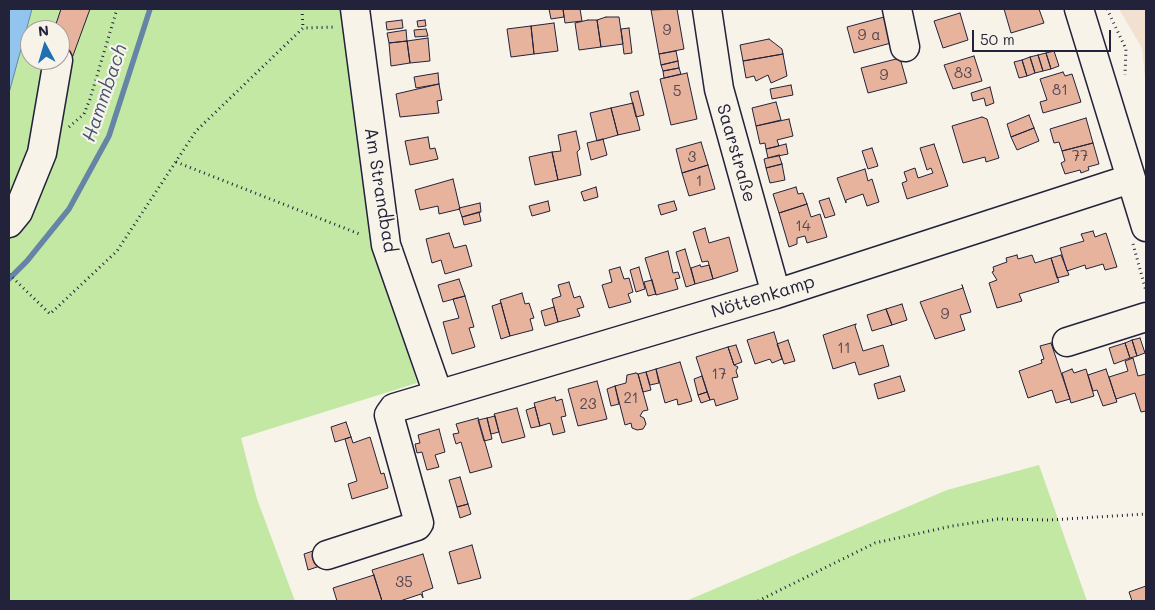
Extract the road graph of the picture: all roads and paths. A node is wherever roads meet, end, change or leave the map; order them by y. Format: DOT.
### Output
graph roads {
  1 [pos="116,9"];
  2 [pos="302,9"];
  3 [pos="707,9"];
  4 [pos="897,9"];
  5 [pos="1079,9"];
  6 [pos="1107,9"];
  7 [pos="356,17"];
  8 [pos="303,28"];
  9 [pos="905,47"];
  10 [pos="56,70"];
  11 [pos="1127,82"];
  12 [pos="42,153"];
  13 [pos="176,162"];
  14 [pos="1130,178"];
  15 [pos="9,223"];
  16 [pos="1146,227"];
  17 [pos="386,244"];
  18 [pos="9,274"];
  19 [pos="776,294"];
  20 [pos="1146,317"];
  21 [pos="1067,342"];
  22 [pos="438,394"];
  23 [pos="1146,514"];
  24 [pos="327,554"];
  25 [pos="758,601"];
  1 -- 12 [label="path"];
  2 -- 8 [label="path"];
  3 -- 19 [label="street, Saarstraße"];
  4 -- 9 [label="street"];
  5 -- 14 [label="street"];
  6 -- 11 [label="path"];
  7 -- 8 [label="path"];
  7 -- 17 [label="street, Am Strandbad"];
  8 -- 13 [label="path"];
  10 -- 12 [label="street"];
  12 -- 15 [label="street"];
  13 -- 17 [label="path"];
  13 -- 18 [label="path"];
  14 -- 16 [label="street"];
  14 -- 19 [label="street, Nöttenkamp"];
  17 -- 22 [label="street, Am Strandbad"];
  19 -- 22 [label="street, Nöttenkamp"];
  20 -- 21 [label="street"];
  22 -- 24 [label="street, Nöttenkamp"];
  23 -- 25 [label="path"];
}
